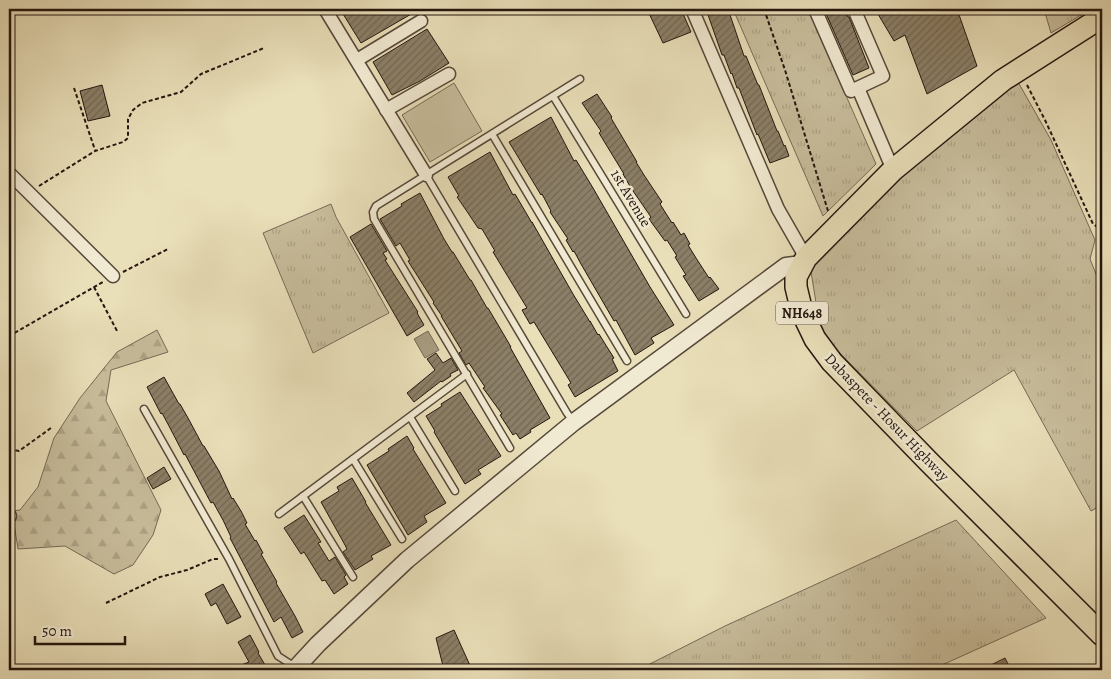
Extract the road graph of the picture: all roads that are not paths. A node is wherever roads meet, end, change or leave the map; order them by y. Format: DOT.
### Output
graph roads {
  1 [pos="325,9"];
  2 [pos="692,9"];
  3 [pos="815,9"];
  4 [pos="854,9"];
  5 [pos="1102,17"];
  6 [pos="421,21"];
  7 [pos="356,60"];
  8 [pos="448,74"];
  9 [pos="580,79"];
  10 [pos="858,88"];
  11 [pos="553,96"];
  12 [pos="386,110"];
  13 [pos="492,134"];
  14 [pos="893,170"];
  15 [pos="9,174"];
  16 [pos="426,175"];
  17 [pos="804,261"];
  18 [pos="113,276"];
  19 [pos="686,314"];
  20 [pos="628,361"];
  21 [pos="467,374"];
  22 [pos="144,409"];
  23 [pos="410,417"];
  24 [pos="574,422"];
  25 [pos="510,448"];
  26 [pos="353,459"];
  27 [pos="455,492"];
  28 [pos="303,496"];
  29 [pos="279,514"];
  30 [pos="402,539"];
  31 [pos="353,577"];
  32 [pos="1102,635"];
  33 [pos="294,669"];
  1 -- 7 [label="street"];
  2 -- 17 [label="street"];
  3 -- 10 [label="street"];
  4 -- 10 [label="street"];
  5 -- 14 [label="highway"];
  6 -- 7 [label="street"];
  7 -- 12 [label="street"];
  8 -- 12 [label="street"];
  9 -- 11 [label="lane"];
  10 -- 14 [label="street"];
  11 -- 13 [label="lane"];
  11 -- 19 [label="lane, 1st Avenue"];
  12 -- 16 [label="street"];
  13 -- 16 [label="lane"];
  13 -- 20 [label="lane"];
  14 -- 17 [label="highway"];
  15 -- 18 [label="street"];
  16 -- 21 [label="lane"];
  16 -- 24 [label="lane"];
  17 -- 24 [label="street"];
  17 -- 32 [label="highway, Dabaspete - Hosur Highway / NH648"];
  21 -- 23 [label="lane"];
  21 -- 25 [label="lane"];
  22 -- 33 [label="lane"];
  23 -- 26 [label="lane"];
  23 -- 27 [label="lane"];
  24 -- 33 [label="street"];
  26 -- 28 [label="lane"];
  26 -- 30 [label="lane"];
  28 -- 29 [label="lane"];
  28 -- 31 [label="lane"];
}
